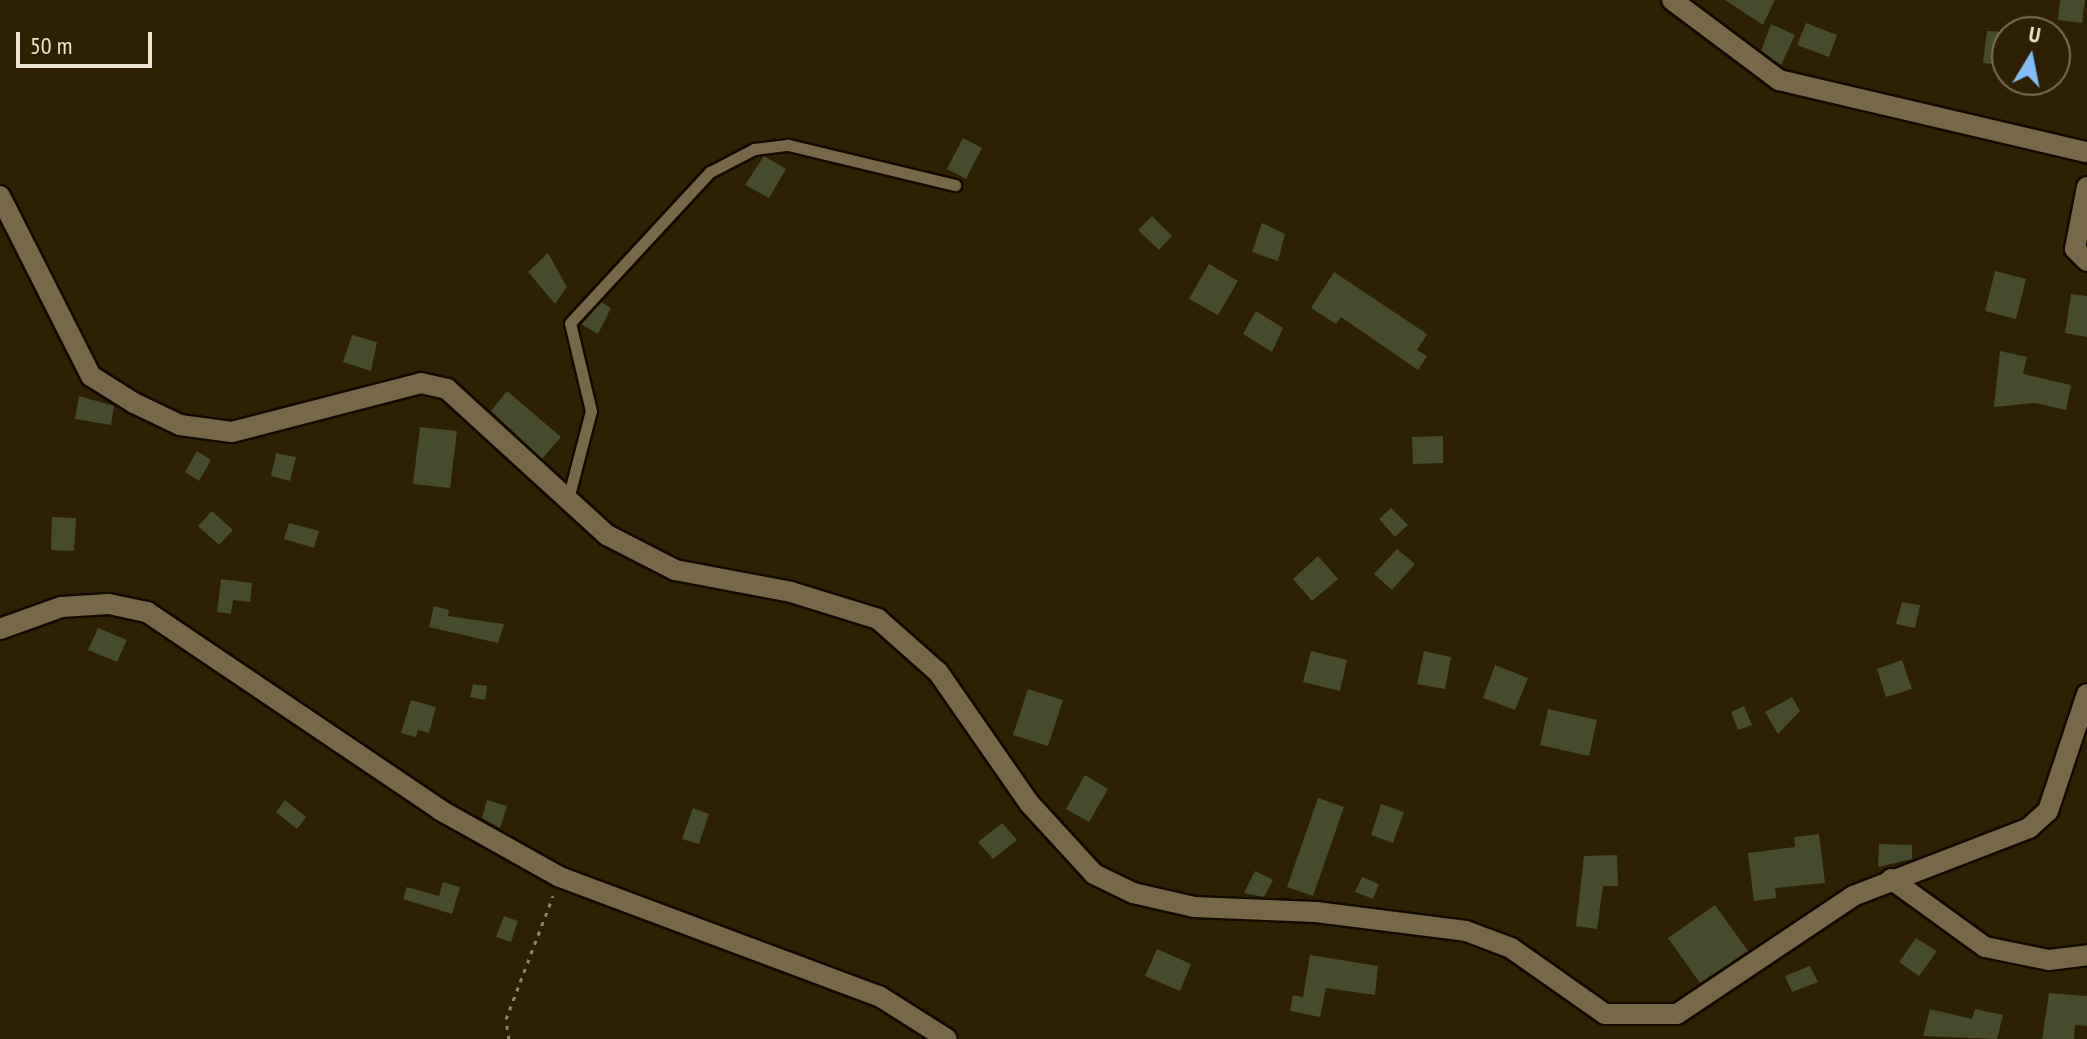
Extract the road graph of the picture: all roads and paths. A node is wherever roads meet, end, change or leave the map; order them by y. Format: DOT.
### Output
graph roads {
  1 [pos="1672,0"];
  2 [pos="2087,152"];
  3 [pos="955,185"];
  4 [pos="2087,187"];
  5 [pos="0,196"];
  6 [pos="2087,261"];
  7 [pos="568,499"];
  8 [pos="0,629"];
  9 [pos="2087,694"];
  10 [pos="560,877"];
  11 [pos="1891,879"];
  12 [pos="2087,955"];
  13 [pos="509,1039"];
  14 [pos="947,1039"];
  1 -- 2 [label="street"];
  3 -- 7 [label="lane"];
  4 -- 6 [label="street"];
  5 -- 7 [label="street"];
  7 -- 11 [label="street"];
  8 -- 10 [label="street"];
  9 -- 11 [label="street"];
  10 -- 13 [label="path"];
  10 -- 14 [label="street"];
  11 -- 12 [label="street"];
}
